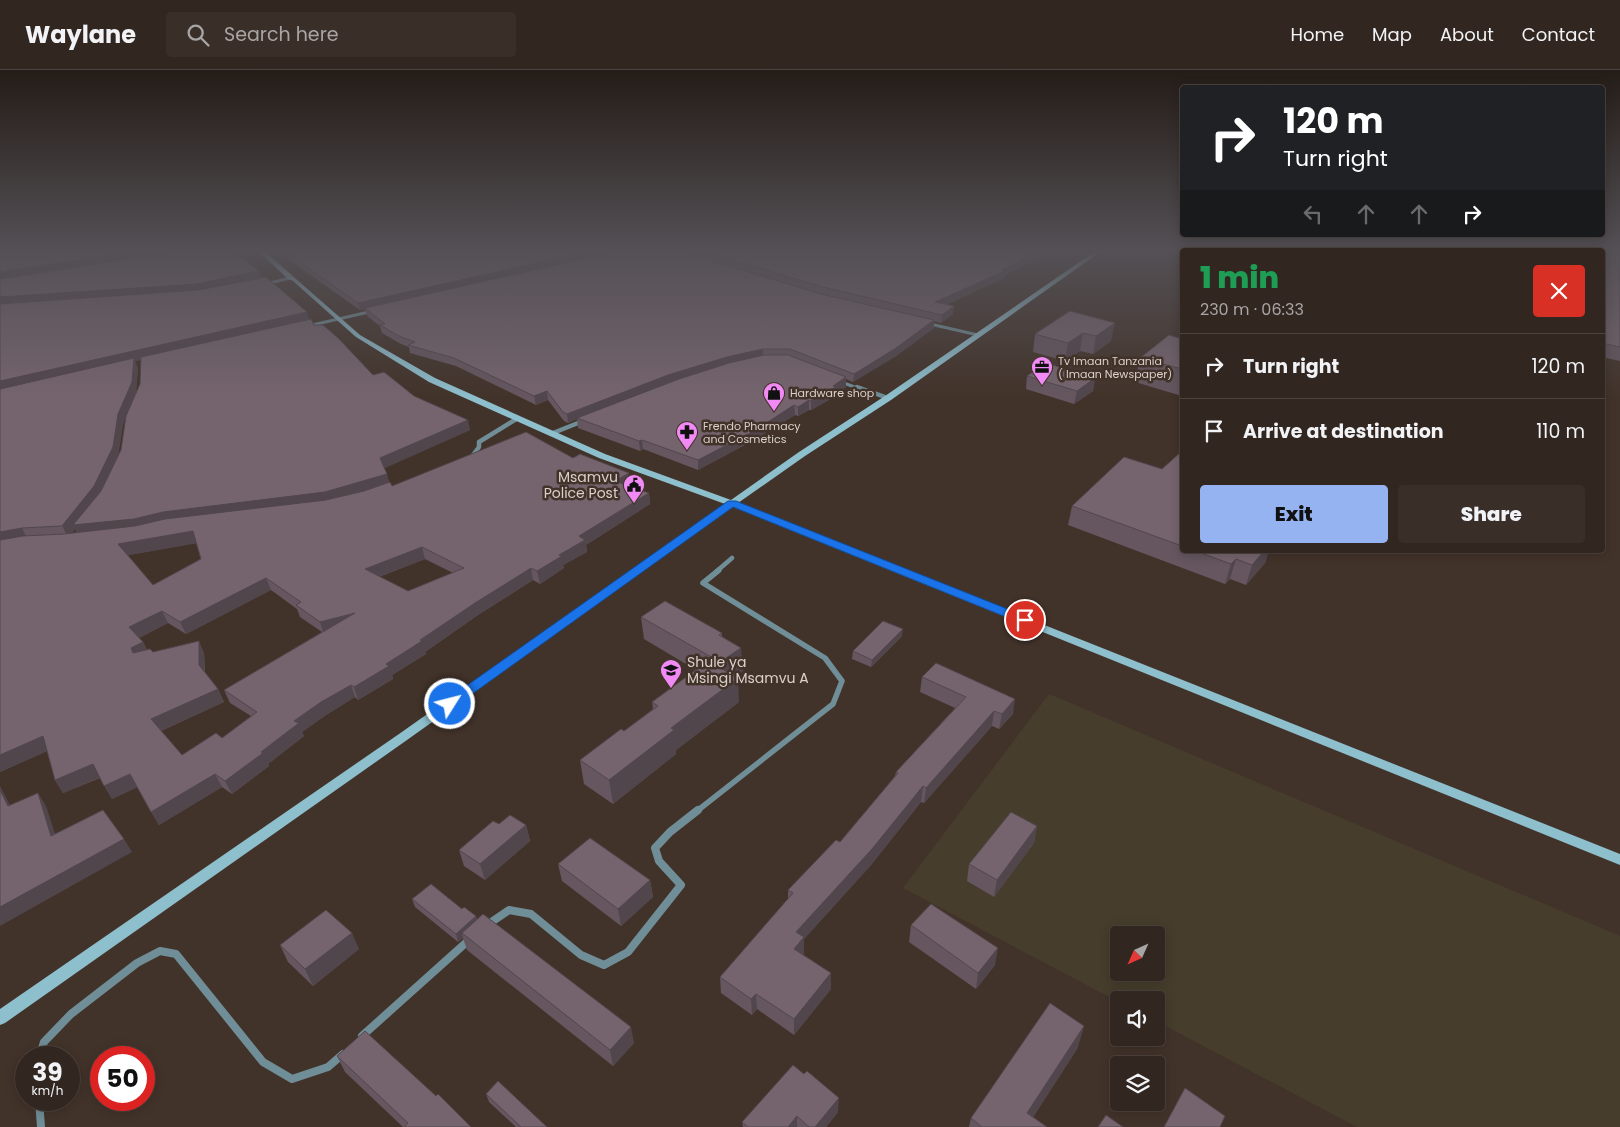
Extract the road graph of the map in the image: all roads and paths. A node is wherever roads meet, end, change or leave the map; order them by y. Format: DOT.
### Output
graph roads {
  1 [pos="318,299"];
  2 [pos="1029,299"];
  3 [pos="376,310"];
  4 [pos="340,318"];
  5 [pos="925,323"];
  6 [pos="302,327"];
  7 [pos="978,335"];
  8 [pos="833,378"];
  9 [pos="888,398"];
  10 [pos="518,418"];
  11 [pos="590,418"];
  12 [pos="553,433"];
  13 [pos="464,464"];
  14 [pos="732,504"];
  15 [pos="732,558"];
  16 [pos="1620,860"];
  17 [pos="0,1018"];
  18 [pos="357,1041"];
  19 [pos="43,1046"];
  20 [pos="350,1047"];
  21 [pos="39,1111"];
  22 [pos="41,1127"];
  1 -- 4 [label="street"];
  2 -- 7 [label="street"];
  3 -- 4 [label="street"];
  4 -- 6 [label="street"];
  4 -- 10 [label="street"];
  5 -- 7 [label="street"];
  7 -- 9 [label="street"];
  8 -- 9 [label="street"];
  9 -- 14 [label="street"];
  10 -- 12 [label="street"];
  10 -- 13 [label="street"];
  11 -- 12 [label="street"];
  12 -- 14 [label="street"];
  14 -- 16 [label="street"];
  14 -- 17 [label="street"];
  15 -- 18 [label="street"];
  19 -- 20 [label="street"];
  21 -- 22 [label="street"];
}
